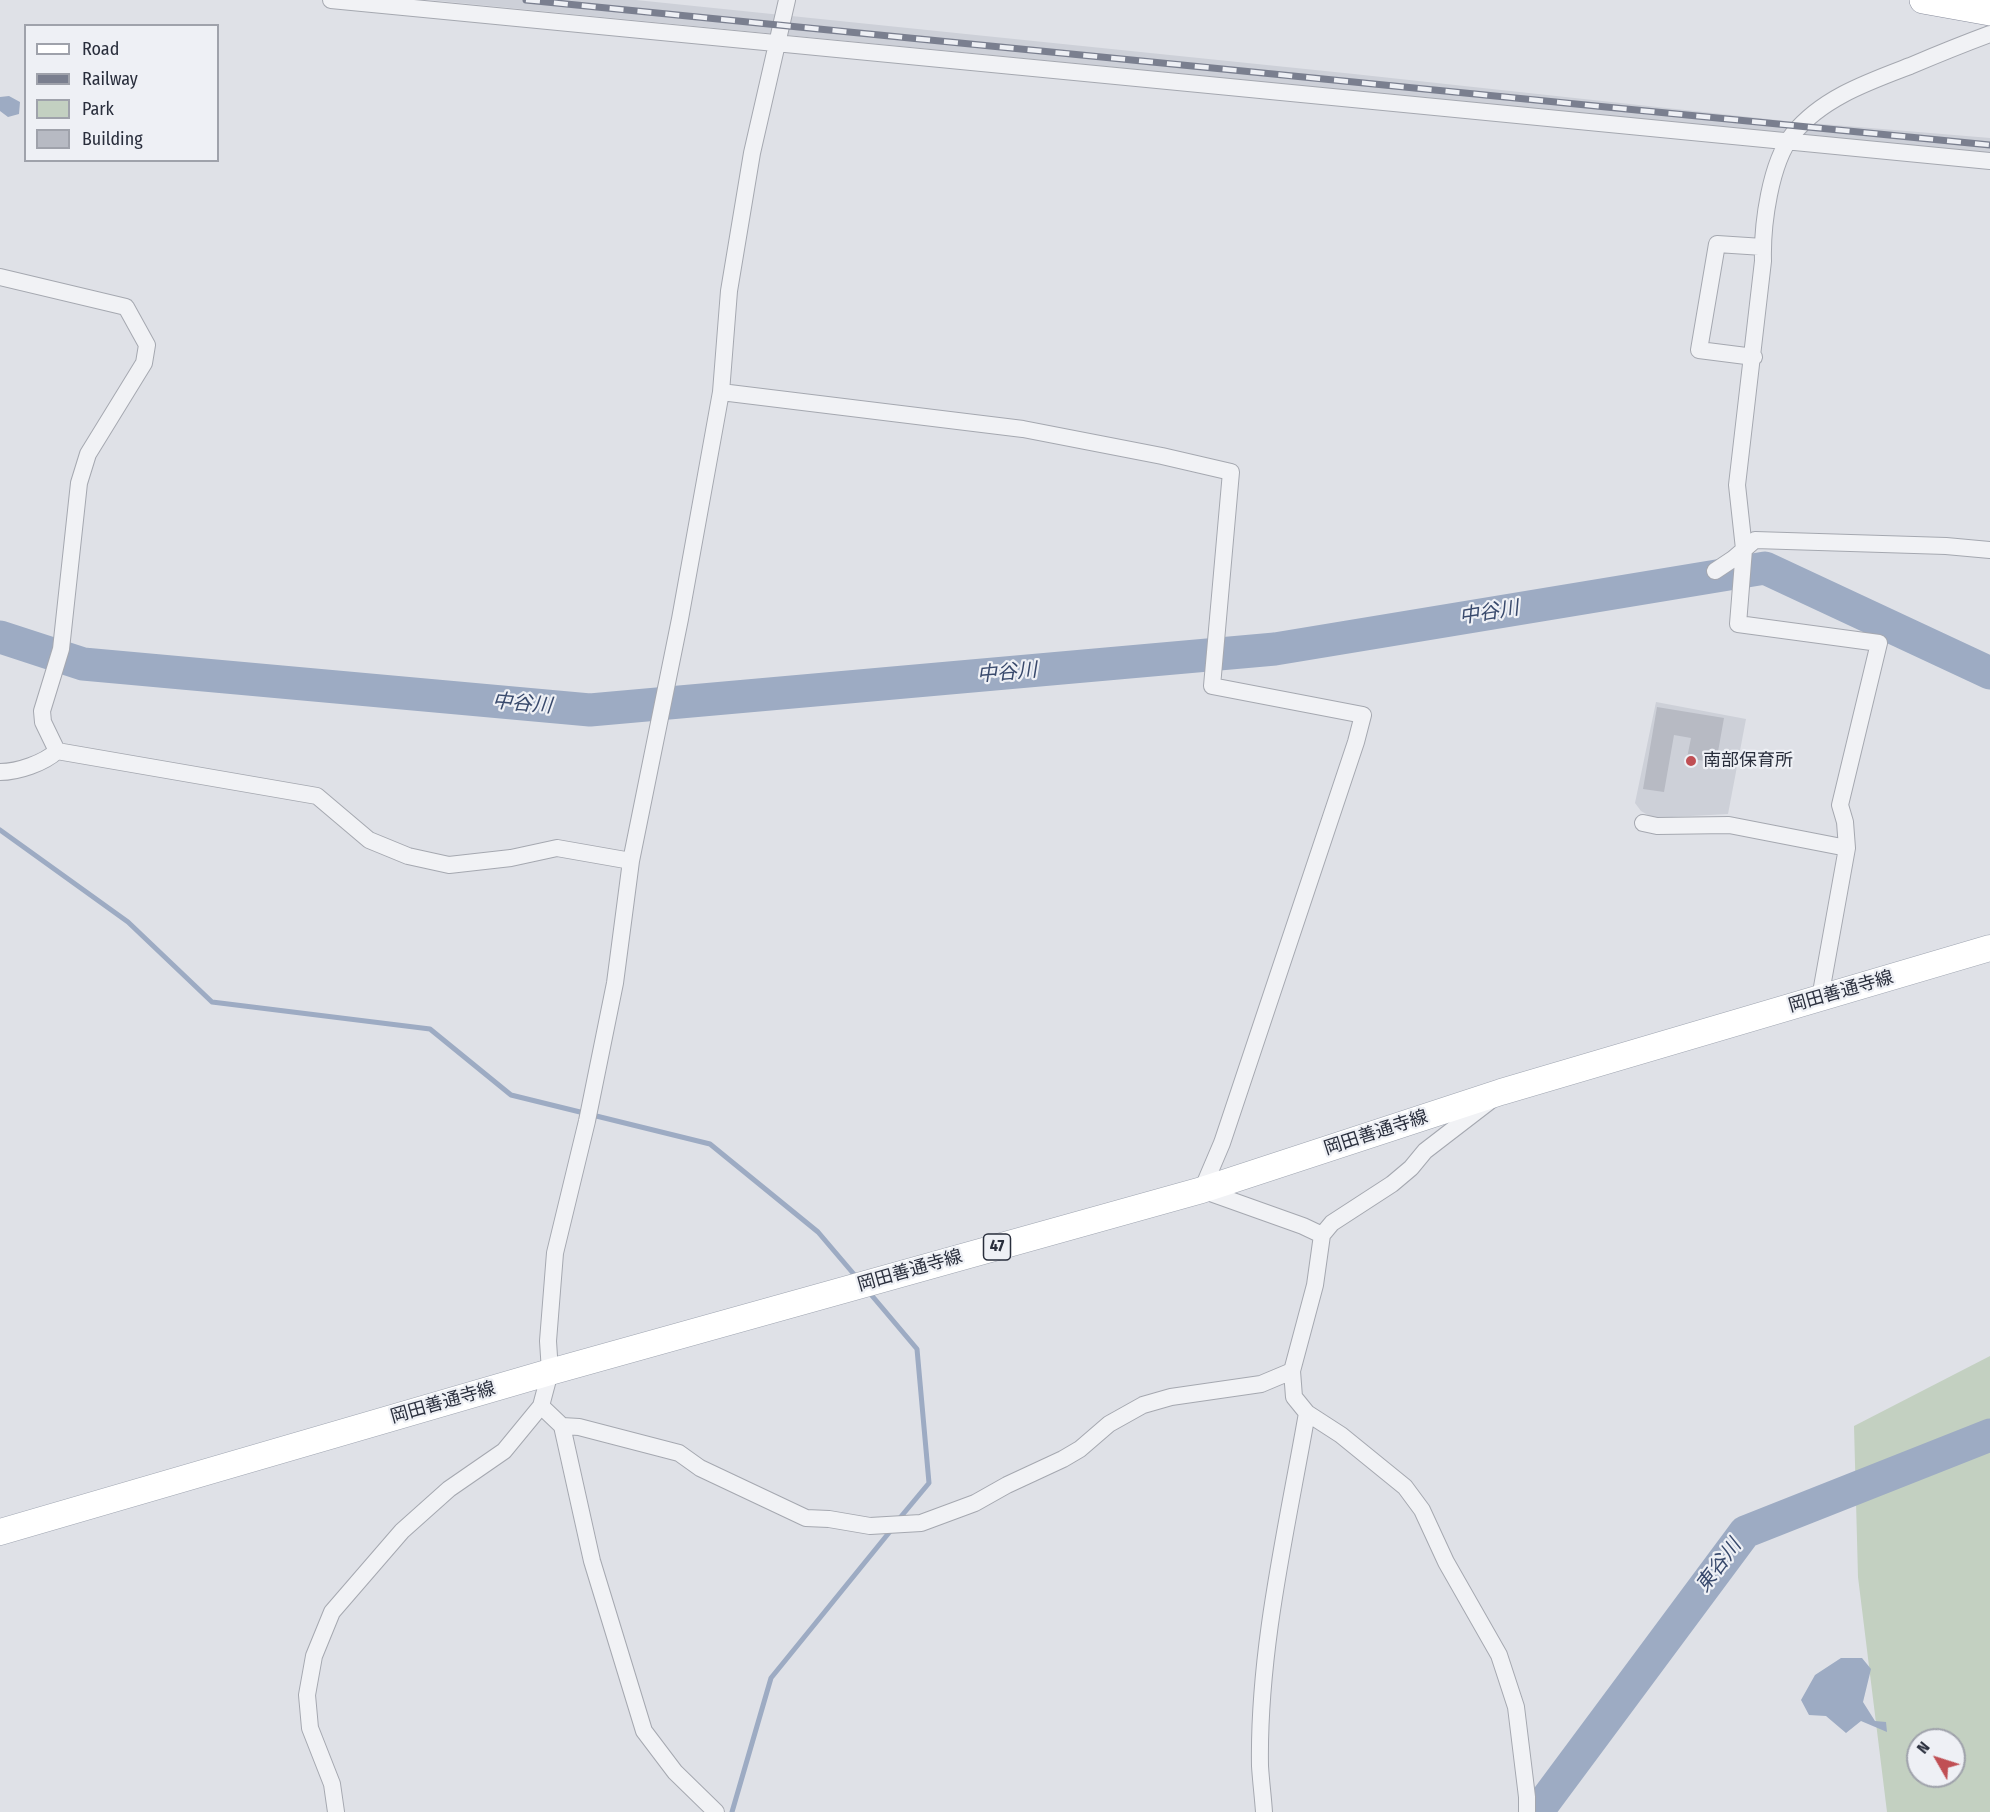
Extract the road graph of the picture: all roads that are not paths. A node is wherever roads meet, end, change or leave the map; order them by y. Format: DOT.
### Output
graph roads {
  1 [pos="331,0"];
  2 [pos="788,0"];
  3 [pos="1923,0"];
  4 [pos="1990,12"];
  5 [pos="1990,34"];
  6 [pos="777,43"];
  7 [pos="1788,142"];
  8 [pos="1990,161"];
  9 [pos="1763,246"];
  10 [pos="0,277"];
  11 [pos="1754,357"];
  12 [pos="721,392"];
  13 [pos="1744,549"];
  14 [pos="1990,550"];
  15 [pos="1715,571"];
  16 [pos="57,751"];
  17 [pos="0,772"];
  18 [pos="1643,823"];
  19 [pos="1846,848"];
  20 [pos="631,861"];
  21 [pos="1990,948"];
  22 [pos="1820,998"];
  23 [pos="1501,1092"];
  24 [pos="1202,1190"];
  25 [pos="1322,1235"];
  26 [pos="1292,1371"];
  27 [pos="550,1372"];
  28 [pos="541,1406"];
  29 [pos="1307,1413"];
  30 [pos="562,1426"];
  31 [pos="0,1532"];
  32 [pos="336,1812"];
  33 [pos="716,1812"];
  34 [pos="1264,1812"];
  35 [pos="1527,1812"];
  1 -- 6 [label="street"];
  2 -- 6 [label="street"];
  3 -- 4 [label="highway"];
  5 -- 7 [label="street"];
  6 -- 7 [label="street"];
  6 -- 12 [label="street"];
  7 -- 8 [label="street"];
  7 -- 9 [label="street"];
  9 -- 11 [label="street"];
  9 -- 11 [label="street"];
  10 -- 16 [label="street"];
  11 -- 13 [label="street"];
  12 -- 20 [label="street"];
  12 -- 24 [label="street"];
  13 -- 14 [label="street"];
  13 -- 15 [label="street"];
  13 -- 19 [label="street"];
  16 -- 17 [label="street"];
  16 -- 20 [label="street"];
  18 -- 19 [label="street"];
  19 -- 22 [label="street"];
  20 -- 27 [label="street"];
  21 -- 22 [label="main road, 岡田善通寺線 / 47"];
  22 -- 23 [label="main road, 岡田善通寺線 / 47"];
  23 -- 24 [label="main road, 岡田善通寺線 / 47"];
  23 -- 25 [label="street"];
  24 -- 25 [label="street"];
  24 -- 27 [label="main road, 岡田善通寺線 / 47"];
  25 -- 26 [label="street"];
  26 -- 29 [label="street"];
  26 -- 30 [label="street"];
  27 -- 28 [label="street"];
  27 -- 31 [label="main road, 岡田善通寺線 / 47"];
  28 -- 30 [label="street"];
  28 -- 32 [label="street"];
  29 -- 34 [label="street"];
  29 -- 35 [label="street"];
  30 -- 33 [label="street"];
}
